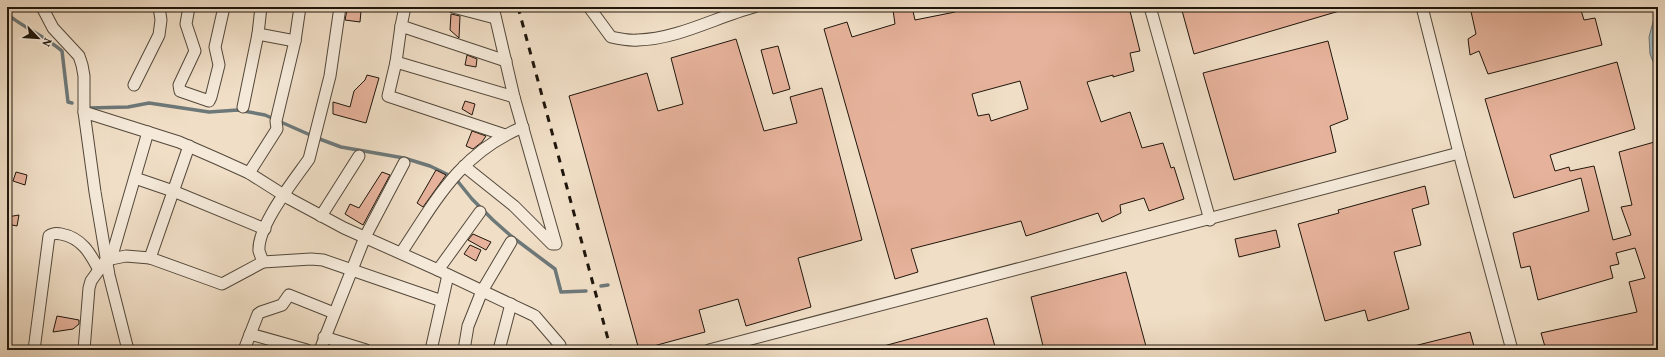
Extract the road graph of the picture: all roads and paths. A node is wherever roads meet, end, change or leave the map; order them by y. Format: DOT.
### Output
graph roads {
  1 [pos="42,7"];
  2 [pos="159,7"];
  3 [pos="189,7"];
  4 [pos="224,7"];
  5 [pos="261,7"];
  6 [pos="300,7"];
  7 [pos="340,7"];
  8 [pos="405,7"];
  9 [pos="453,7"];
  10 [pos="493,7"];
  11 [pos="589,7"];
  12 [pos="754,7"];
  13 [pos="1150,7"];
  14 [pos="1422,7"];
  15 [pos="731,10"];
  16 [pos="495,18"];
  17 [pos="401,26"];
  18 [pos="258,34"];
  19 [pos="295,41"];
  20 [pos="506,61"];
  21 [pos="396,62"];
  22 [pos="134,85"];
  23 [pos="514,97"];
  24 [pos="242,107"];
  25 [pos="84,112"];
  26 [pos="523,127"];
  27 [pos="148,132"];
  28 [pos="505,135"];
  29 [pos="189,146"];
  30 [pos="1459,153"];
  31 [pos="359,156"];
  32 [pos="404,163"];
  33 [pos="464,166"];
  34 [pos="249,173"];
  35 [pos="135,178"];
  36 [pos="173,191"];
  37 [pos="284,195"];
  38 [pos="480,212"];
  39 [pos="321,216"];
  40 [pos="1210,220"];
  41 [pos="265,229"];
  42 [pos="365,237"];
  43 [pos="511,242"];
  44 [pos="401,253"];
  45 [pos="150,258"];
  46 [pos="109,259"];
  47 [pos="263,262"];
  48 [pos="352,269"];
  49 [pos="99,270"];
  50 [pos="438,270"];
  51 [pos="448,274"];
  52 [pos="482,290"];
  53 [pos="442,301"];
  54 [pos="511,304"];
  55 [pos="334,312"];
  56 [pos="250,334"];
  57 [pos="324,337"];
  58 [pos="34,350"];
  59 [pos="84,350"];
  60 [pos="128,350"];
  61 [pos="244,350"];
  62 [pos="307,350"];
  63 [pos="320,350"];
  64 [pos="366,350"];
  65 [pos="431,350"];
  66 [pos="464,350"];
  67 [pos="499,350"];
  68 [pos="559,350"];
  69 [pos="709,350"];
  70 [pos="1512,350"];
  1 -- 25 [label="street"];
  2 -- 22 [label="street"];
  3 -- 4 [label="street"];
  5 -- 18 [label="street"];
  6 -- 19 [label="street"];
  7 -- 37 [label="street"];
  8 -- 17 [label="street"];
  9 -- 16 [label="street"];
  10 -- 16 [label="street"];
  11 -- 15 [label="street"];
  12 -- 15 [label="street"];
  13 -- 40 [label="street"];
  14 -- 30 [label="street"];
  16 -- 20 [label="street"];
  17 -- 20 [label="street"];
  17 -- 21 [label="street"];
  18 -- 19 [label="street"];
  18 -- 24 [label="street"];
  19 -- 34 [label="street"];
  20 -- 23 [label="street"];
  21 -- 23 [label="street"];
  21 -- 28 [label="street"];
  23 -- 26 [label="street"];
  25 -- 27 [label="street"];
  25 -- 46 [label="street"];
  26 -- 28 [label="street"];
  26 -- 33 [label="street"];
  27 -- 29 [label="street"];
  27 -- 35 [label="street"];
  28 -- 33 [label="street"];
  29 -- 34 [label="street"];
  29 -- 36 [label="street"];
  30 -- 40 [label="street"];
  30 -- 70 [label="street"];
  31 -- 39 [label="street"];
  32 -- 42 [label="street"];
  33 -- 44 [label="street"];
  34 -- 37 [label="street"];
  35 -- 36 [label="street"];
  35 -- 46 [label="street"];
  36 -- 41 [label="street"];
  36 -- 45 [label="street"];
  37 -- 39 [label="street"];
  37 -- 41 [label="street"];
  38 -- 50 [label="street"];
  39 -- 42 [label="street"];
  40 -- 69 [label="street"];
  41 -- 47 [label="street"];
  42 -- 44 [label="street"];
  42 -- 48 [label="street"];
  43 -- 52 [label="street"];
  44 -- 50 [label="street"];
  45 -- 46 [label="street"];
  45 -- 47 [label="street"];
  46 -- 49 [label="street"];
  46 -- 60 [label="street"];
  47 -- 48 [label="street"];
  48 -- 53 [label="street"];
  48 -- 55 [label="street"];
  49 -- 58 [label="street"];
  49 -- 59 [label="street"];
  50 -- 51 [label="street"];
  51 -- 52 [label="street"];
  51 -- 53 [label="street"];
  52 -- 54 [label="street"];
  52 -- 66 [label="street"];
  53 -- 65 [label="street"];
  54 -- 67 [label="street"];
  54 -- 68 [label="street"];
  55 -- 56 [label="street"];
  55 -- 57 [label="street"];
  56 -- 61 [label="street"];
  56 -- 62 [label="street"];
  57 -- 63 [label="street"];
  57 -- 64 [label="street"];
}
